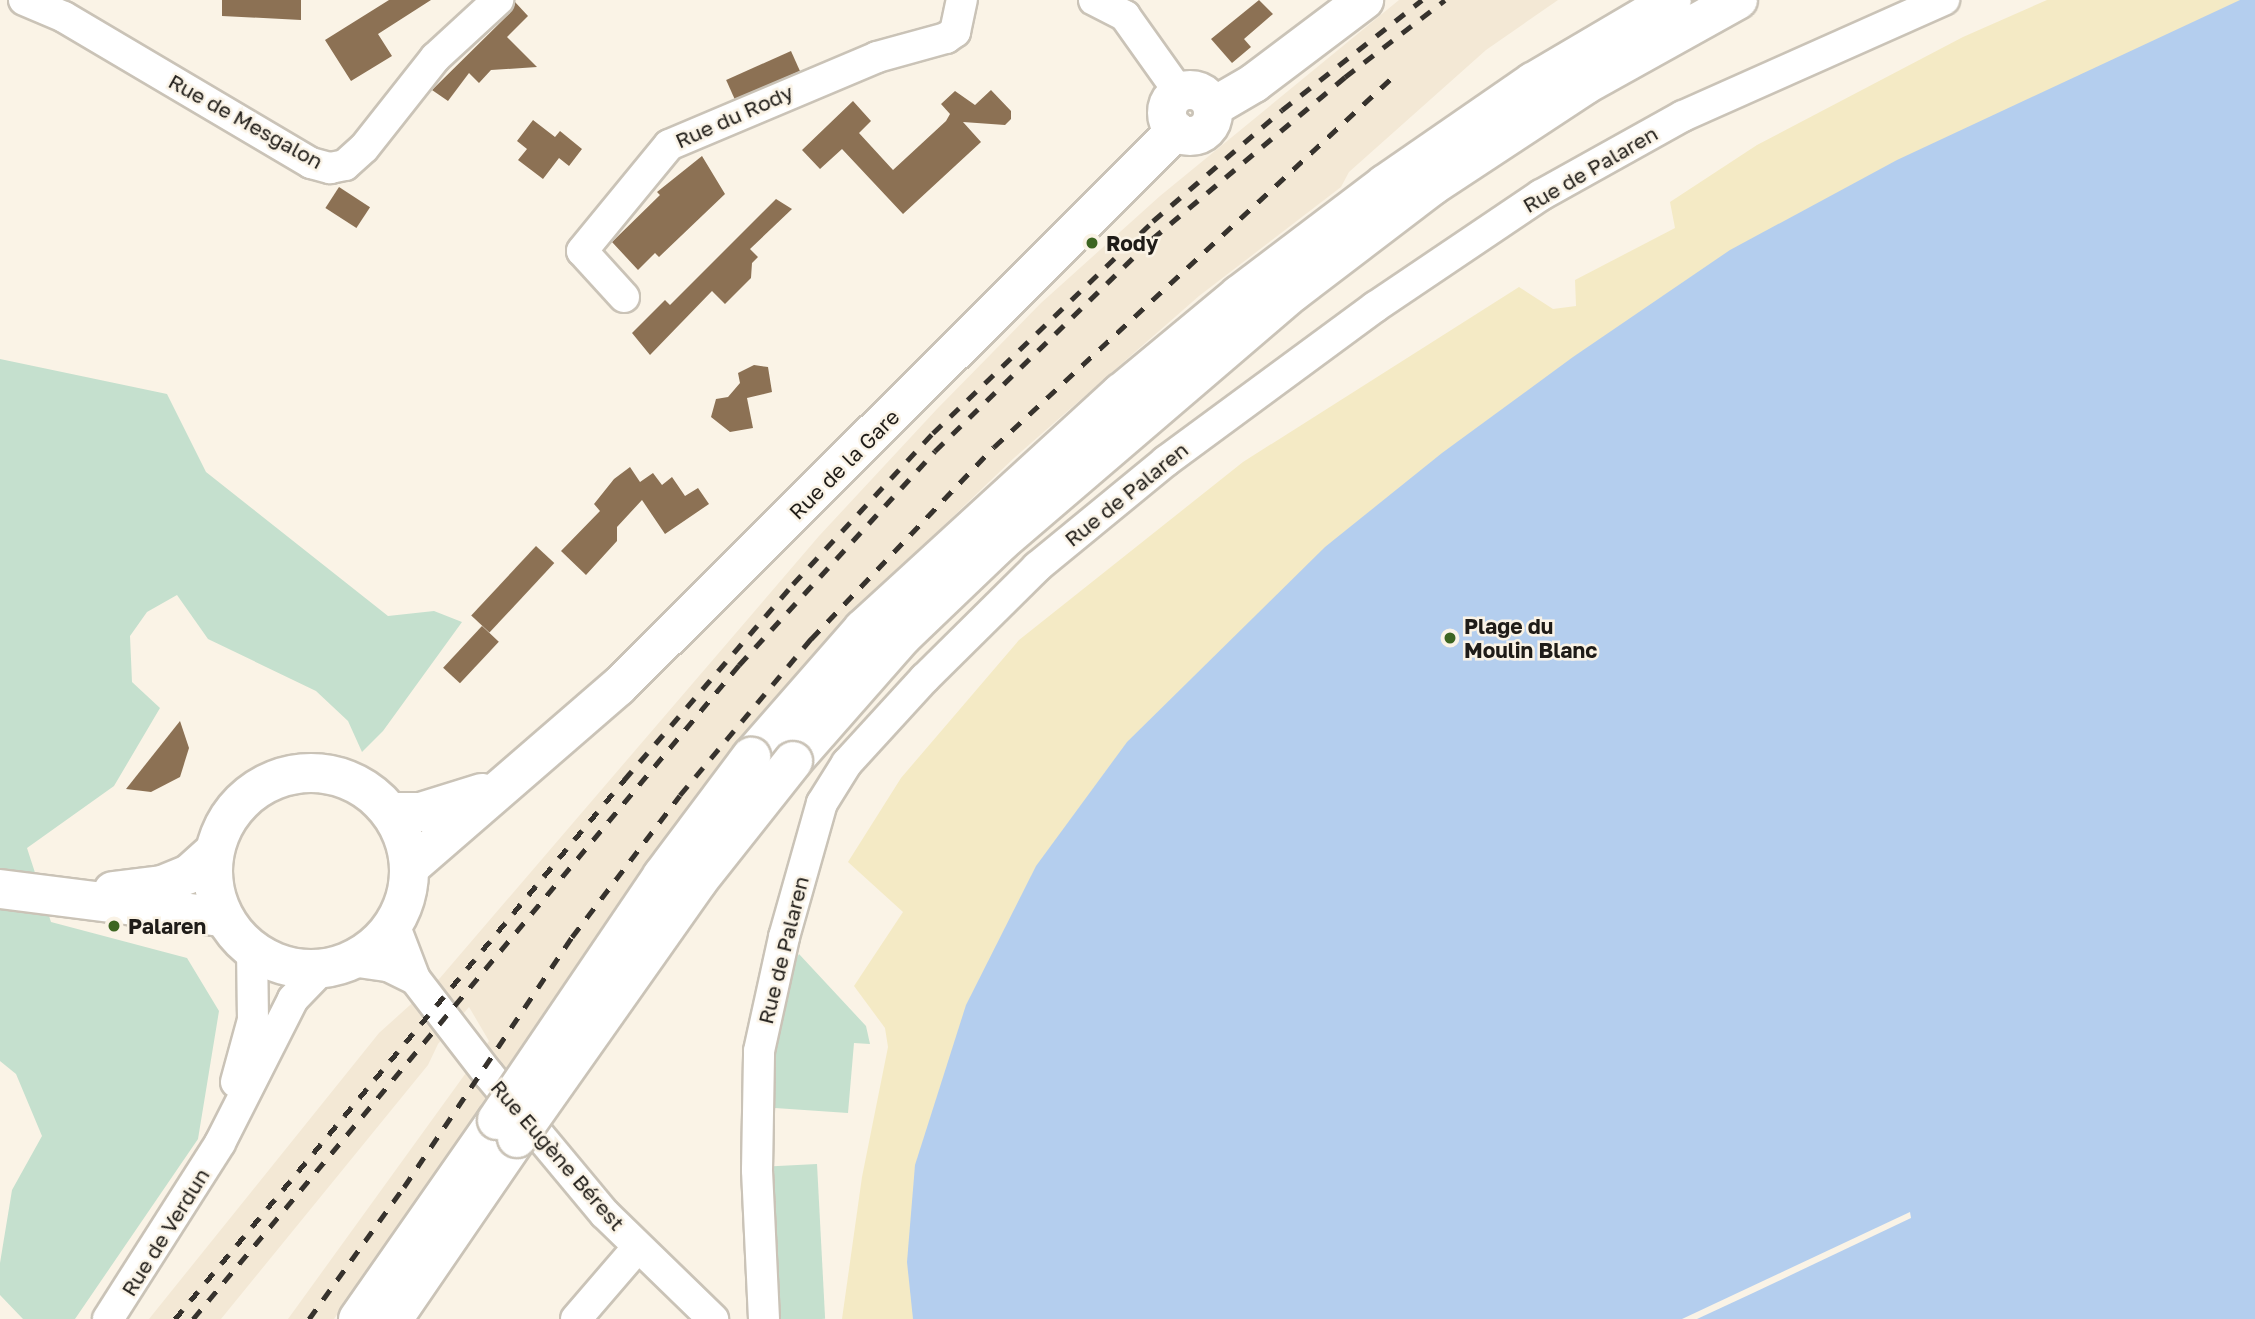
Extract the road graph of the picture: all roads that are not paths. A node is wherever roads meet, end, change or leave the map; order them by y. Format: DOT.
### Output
graph roads {
  1 [pos="24,0"];
  2 [pos="498,0"];
  3 [pos="962,0"];
  4 [pos="1094,0"];
  5 [pos="1364,0"];
  6 [pos="1672,0"];
  7 [pos="1738,0"];
  8 [pos="1944,0"];
  9 [pos="1196,99"];
  10 [pos="624,297"];
  11 [pos="500,785"];
  12 [pos="390,812"];
  13 [pos="212,853"];
  14 [pos="410,867"];
  15 [pos="1,889"];
  16 [pos="222,917"];
  17 [pos="394,924"];
  18 [pos="252,951"];
  19 [pos="336,965"];
  20 [pos="415,979"];
  21 [pos="507,1129"];
  22 [pos="220,1143"];
  23 [pos="638,1247"];
  24 [pos="397,1297"];
  25 [pos="108,1319"];
  26 [pos="358,1319"];
  27 [pos="576,1319"];
  28 [pos="713,1319"];
  29 [pos="764,1319"];
  1 -- 2 [label="street, Rue de Mesgalon"];
  3 -- 10 [label="street, Rue du Rody"];
  4 -- 9 [label="street"];
  5 -- 9 [label="main road"];
  6 -- 21 [label="main road, bridge"];
  7 -- 21 [label="main road, bridge"];
  8 -- 29 [label="street, Rue de Palaren"];
  9 -- 11 [label="main road, Rue de la Gare"];
  11 -- 12 [label="main road, Rue de la Gare"];
  11 -- 14 [label="main road, Rue de la Gare"];
  12 -- 13 [label="main road"];
  12 -- 14 [label="main road"];
  13 -- 15 [label="main road"];
  13 -- 16 [label="main road"];
  14 -- 17 [label="main road"];
  15 -- 16 [label="main road"];
  16 -- 18 [label="main road"];
  17 -- 19 [label="main road"];
  17 -- 20 [label="street, Rue Eugène Bérest"];
  18 -- 19 [label="main road"];
  18 -- 22 [label="street, Rue de Verdun"];
  19 -- 20 [label="street, Rue Eugène Bérest"];
  19 -- 22 [label="street, Rue de Verdun"];
  20 -- 23 [label="street, Rue Eugène Bérest"];
  21 -- 24 [label="main road"];
  22 -- 25 [label="street, Rue de Verdun"];
  23 -- 27 [label="street"];
  23 -- 28 [label="street, Rue Eugène Bérest"];
  24 -- 26 [label="main road"];
}
